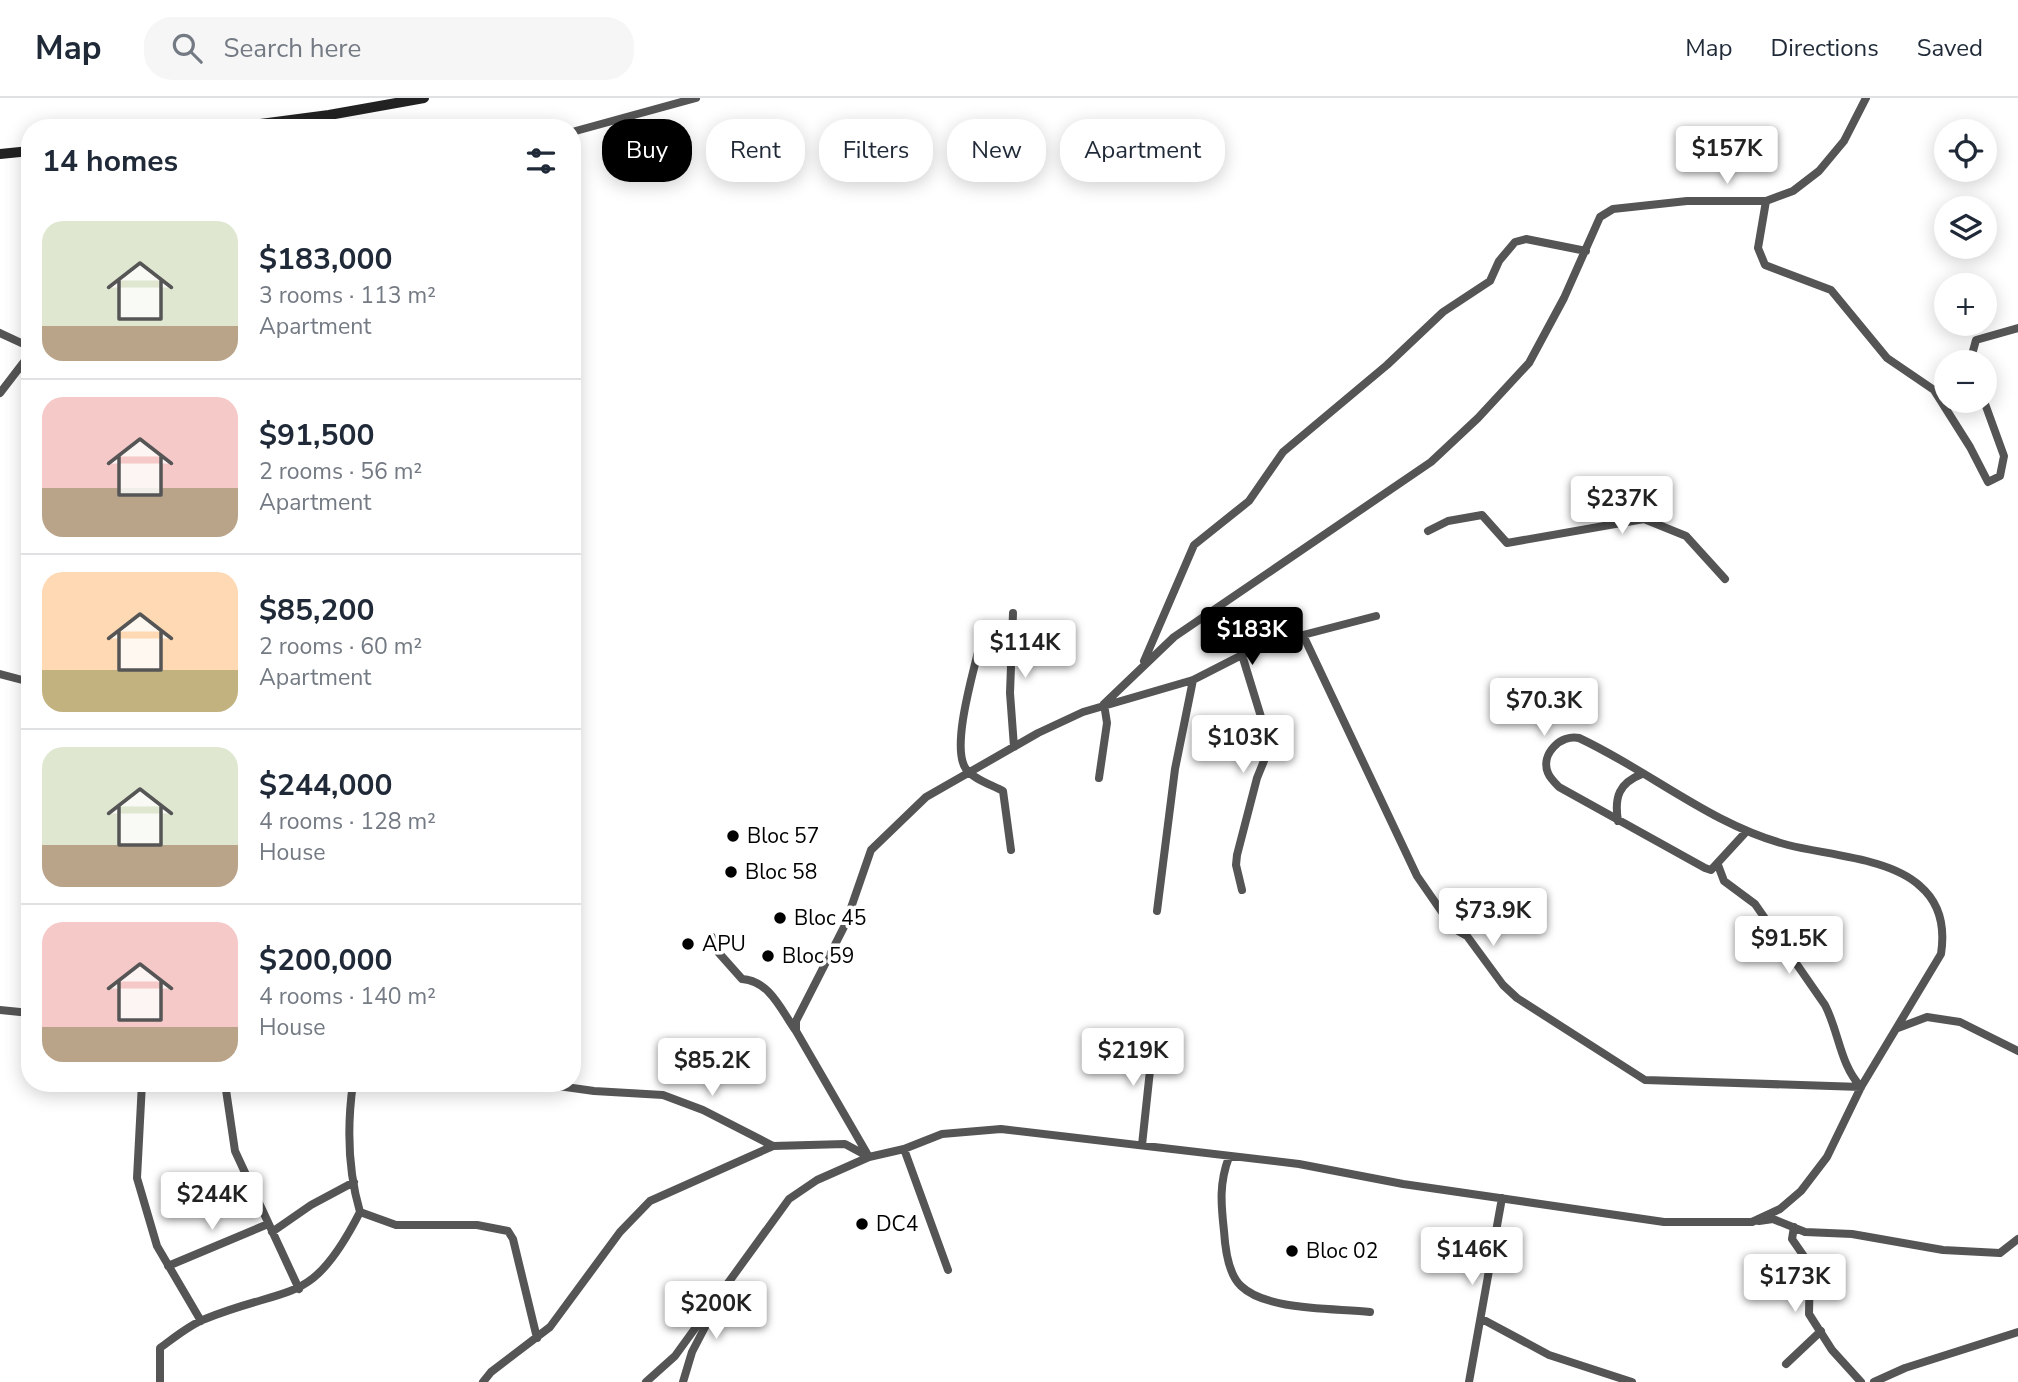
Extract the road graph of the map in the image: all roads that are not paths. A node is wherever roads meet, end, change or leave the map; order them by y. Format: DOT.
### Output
graph roads {
  1 [pos="424,98"];
  2 [pos="696,98"];
  3 [pos="1866,98"];
  4 [pos="298,119"];
  5 [pos="581,130"];
  6 [pos="21,152"];
  7 [pos="0,154"];
  8 [pos="1766,201"];
  9 [pos="1586,251"];
  10 [pos="2018,328"];
  11 [pos="0,333"];
  12 [pos="21,343"];
  13 [pos="1973,350"];
  14 [pos="21,366"];
  15 [pos="1934,390"];
  16 [pos="0,393"];
  17 [pos="1949,413"];
  18 [pos="1988,413"];
  19 [pos="1428,531"];
  20 [pos="1725,579"];
  21 [pos="1013,613"];
  22 [pos="1376,616"];
  23 [pos="1303,635"];
  24 [pos="978,652"];
  25 [pos="1242,655"];
  26 [pos="1143,664"];
  27 [pos="0,674"];
  28 [pos="21,680"];
  29 [pos="1193,680"];
  30 [pos="1104,704"];
  31 [pos="1014,747"];
  32 [pos="968,772"];
  33 [pos="1642,774"];
  34 [pos="1100,778"];
  35 [pos="1618,821"];
  36 [pos="1745,833"];
  37 [pos="1011,849"];
  38 [pos="1718,864"];
  39 [pos="1242,890"];
  40 [pos="1157,911"];
  41 [pos="712,937"];
  42 [pos="0,1010"];
  43 [pos="21,1012"];
  44 [pos="1898,1028"];
  45 [pos="796,1031"];
  46 [pos="1154,1033"];
  47 [pos="2018,1051"];
  48 [pos="1861,1087"];
  49 [pos="581,1089"];
  50 [pos="142,1092"];
  51 [pos="226,1092"];
  52 [pos="352,1092"];
  53 [pos="1142,1145"];
  54 [pos="773,1146"];
  55 [pos="904,1149"];
  56 [pos="869,1157"];
  57 [pos="1230,1157"];
  58 [pos="354,1182"];
  59 [pos="1502,1198"];
  60 [pos="360,1212"];
  61 [pos="1752,1222"];
  62 [pos="1794,1227"];
  63 [pos="270,1228"];
  64 [pos="2018,1239"];
  65 [pos="168,1266"];
  66 [pos="948,1270"];
  67 [pos="299,1289"];
  68 [pos="723,1290"];
  69 [pos="1370,1312"];
  70 [pos="1482,1319"];
  71 [pos="201,1321"];
  72 [pos="1821,1331"];
  73 [pos="2018,1332"];
  74 [pos="537,1338"];
  75 [pos="1786,1364"];
  76 [pos="160,1382"];
  77 [pos="483,1382"];
  78 [pos="646,1382"];
  79 [pos="683,1382"];
  80 [pos="1469,1382"];
  81 [pos="1632,1382"];
  82 [pos="1861,1382"];
  83 [pos="1874,1382"];
  1 -- 4 [label="street"];
  2 -- 5 [label="street"];
  3 -- 8 [label="street"];
  6 -- 7 [label="street"];
  8 -- 9 [label="street"];
  8 -- 15 [label="street"];
  9 -- 26 [label="street"];
  9 -- 26 [label="street"];
  10 -- 13 [label="street"];
  11 -- 12 [label="street"];
  14 -- 16 [label="street"];
  17 -- 18 [label="street"];
  19 -- 20 [label="street"];
  21 -- 31 [label="street"];
  22 -- 23 [label="street"];
  23 -- 25 [label="street"];
  23 -- 48 [label="street"];
  24 -- 32 [label="street"];
  25 -- 29 [label="street"];
  25 -- 39 [label="street"];
  26 -- 30 [label="street"];
  27 -- 28 [label="street"];
  29 -- 30 [label="street"];
  29 -- 40 [label="street"];
  30 -- 31 [label="street"];
  30 -- 34 [label="street"];
  31 -- 32 [label="street"];
  32 -- 37 [label="street"];
  32 -- 45 [label="street"];
  33 -- 35 [label="street"];
  33 -- 35 [label="street"];
  33 -- 36 [label="street"];
  35 -- 38 [label="street"];
  36 -- 38 [label="street"];
  36 -- 44 [label="street"];
  38 -- 48 [label="street"];
  41 -- 45 [label="street"];
  42 -- 43 [label="street"];
  44 -- 47 [label="street"];
  44 -- 48 [label="street"];
  45 -- 56 [label="street"];
  46 -- 53 [label="street"];
  48 -- 61 [label="street"];
  49 -- 54 [label="street"];
  50 -- 65 [label="street"];
  51 -- 63 [label="street"];
  52 -- 58 [label="street"];
  53 -- 55 [label="street"];
  53 -- 57 [label="street"];
  54 -- 56 [label="street"];
  54 -- 74 [label="street"];
  55 -- 56 [label="street"];
  55 -- 66 [label="street"];
  56 -- 68 [label="street"];
  57 -- 59 [label="street"];
  57 -- 69 [label="street"];
  58 -- 60 [label="street"];
  58 -- 63 [label="street"];
  59 -- 61 [label="street"];
  59 -- 70 [label="street"];
  60 -- 67 [label="street"];
  60 -- 74 [label="street"];
  61 -- 62 [label="street"];
  62 -- 64 [label="street"];
  62 -- 72 [label="street"];
  63 -- 65 [label="street"];
  63 -- 67 [label="street"];
  65 -- 71 [label="street"];
  67 -- 71 [label="street"];
  68 -- 78 [label="street"];
  68 -- 79 [label="street"];
  70 -- 80 [label="street"];
  70 -- 81 [label="street"];
  71 -- 76 [label="street"];
  72 -- 75 [label="street"];
  72 -- 82 [label="street"];
  73 -- 83 [label="street"];
  74 -- 77 [label="street"];
}
